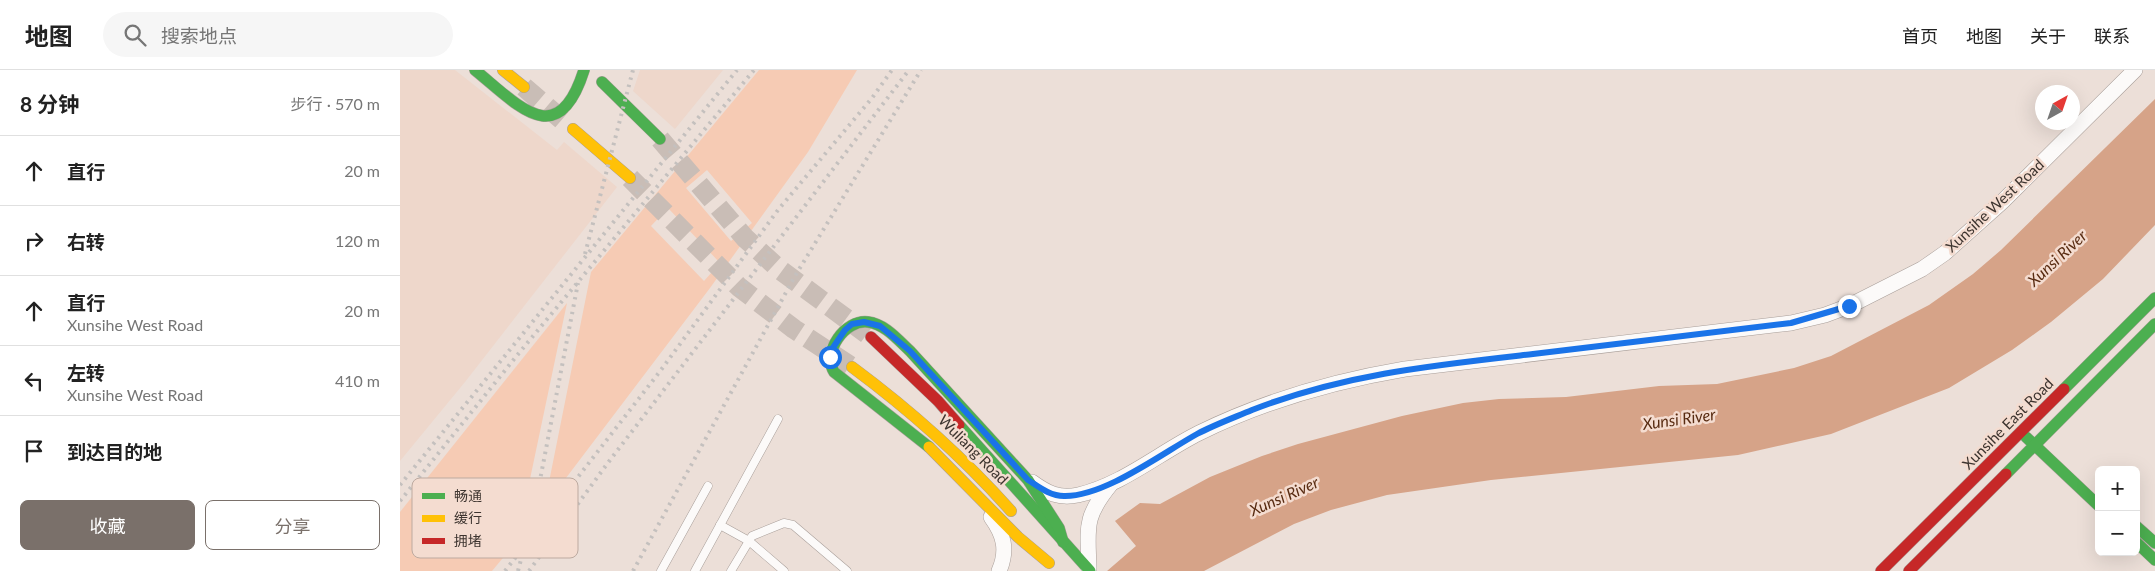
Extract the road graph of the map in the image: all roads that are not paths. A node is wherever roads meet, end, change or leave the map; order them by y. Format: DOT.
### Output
graph roads {
  1 [pos="475,70"];
  2 [pos="503,70"];
  3 [pos="584,70"];
  4 [pos="2136,70"];
  5 [pos="602,82"];
  6 [pos="524,87"];
  7 [pos="573,129"];
  8 [pos="660,139"];
  9 [pos="630,178"];
  10 [pos="2155,298"];
  11 [pos="2155,324"];
  12 [pos="871,337"];
  13 [pos="852,367"];
  14 [pos="778,419"];
  15 [pos="2025,428"];
  16 [pos="2039,441"];
  17 [pos="1028,480"];
  18 [pos="1112,482"];
  19 [pos="968,485"];
  20 [pos="708,486"];
  21 [pos="2095,487"];
  22 [pos="2095,502"];
  23 [pos="720,525"];
  24 [pos="2140,530"];
  25 [pos="749,541"];
  26 [pos="1063,542"];
  27 [pos="2155,543"];
  28 [pos="2140,546"];
  29 [pos="2155,560"];
  30 [pos="1053,567"];
  31 [pos="1089,570"];
  32 [pos="661,571"];
  33 [pos="695,571"];
  34 [pos="731,571"];
  35 [pos="784,571"];
  36 [pos="847,571"];
  37 [pos="999,571"];
  38 [pos="1881,571"];
  39 [pos="1909,571"];
  1 -- 3 [label="main road"];
  2 -- 6 [label="main road"];
  4 -- 18 [label="street, Xunsihe West Road"];
  5 -- 8 [label="main road"];
  7 -- 9 [label="main road"];
  10 -- 15 [label="main road, Xunsihe East Road"];
  11 -- 16 [label="main road"];
  12 -- 26 [label="main road, Wuliang Road"];
  13 -- 30 [label="main road, Wuliang Road"];
  14 -- 23 [label="lane"];
  15 -- 16 [label="main road"];
  15 -- 38 [label="main road, Xunsihe East Road"];
  16 -- 21 [label="main road"];
  16 -- 22 [label="main road"];
  16 -- 39 [label="main road"];
  17 -- 18 [label="street, Xunsihe West Road"];
  17 -- 19 [label="main road"];
  17 -- 26 [label="main road"];
  18 -- 31 [label="street, Xunsihe West Road"];
  19 -- 30 [label="main road"];
  19 -- 37 [label="street"];
  20 -- 32 [label="lane"];
  23 -- 25 [label="lane"];
  23 -- 33 [label="lane"];
  24 -- 27 [label="main road"];
  25 -- 34 [label="lane"];
  25 -- 35 [label="lane"];
  25 -- 36 [label="lane"];
  26 -- 31 [label="main road, Wuliang Road"];
  28 -- 29 [label="main road"];
}
